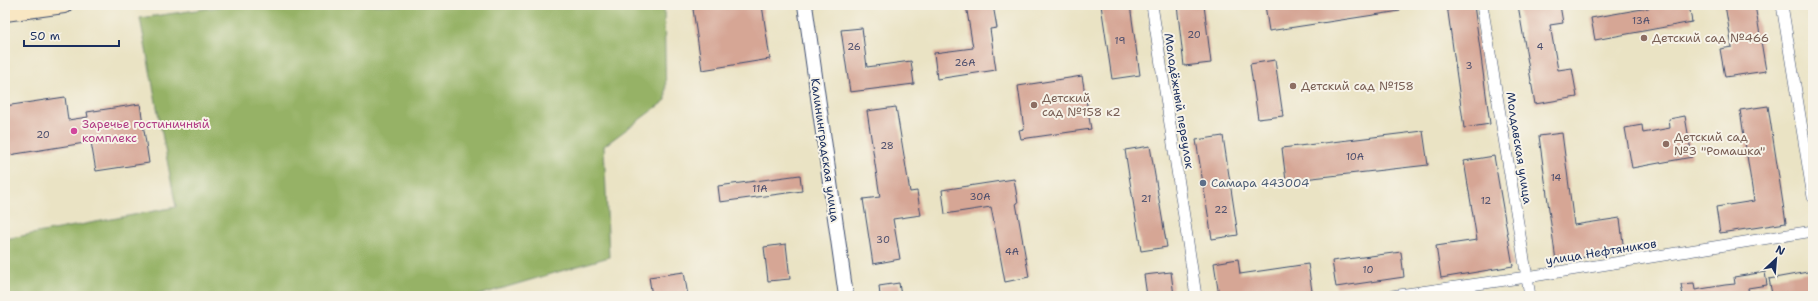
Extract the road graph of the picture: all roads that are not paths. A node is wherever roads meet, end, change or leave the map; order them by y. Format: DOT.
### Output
graph roads {
  1 [pos="64,5"];
  2 [pos="805,5"];
  3 [pos="1152,5"];
  4 [pos="1482,5"];
  5 [pos="1782,5"];
  6 [pos="5,13"];
  7 [pos="1813,197"];
  8 [pos="1813,231"];
  9 [pos="1527,277"];
  10 [pos="846,296"];
  11 [pos="1196,296"];
  12 [pos="1392,296"];
  13 [pos="1530,296"];
  1 -- 6 [label="main road"];
  2 -- 10 [label="street, Калининградская улица"];
  3 -- 11 [label="street, Молодёжный переулок"];
  4 -- 9 [label="street, Молдавская улица"];
  5 -- 7 [label="street"];
  8 -- 9 [label="street, улица Нефтяников"];
  9 -- 12 [label="street, улица Нефтяников"];
  9 -- 13 [label="street, Молдавская улица"];
}
